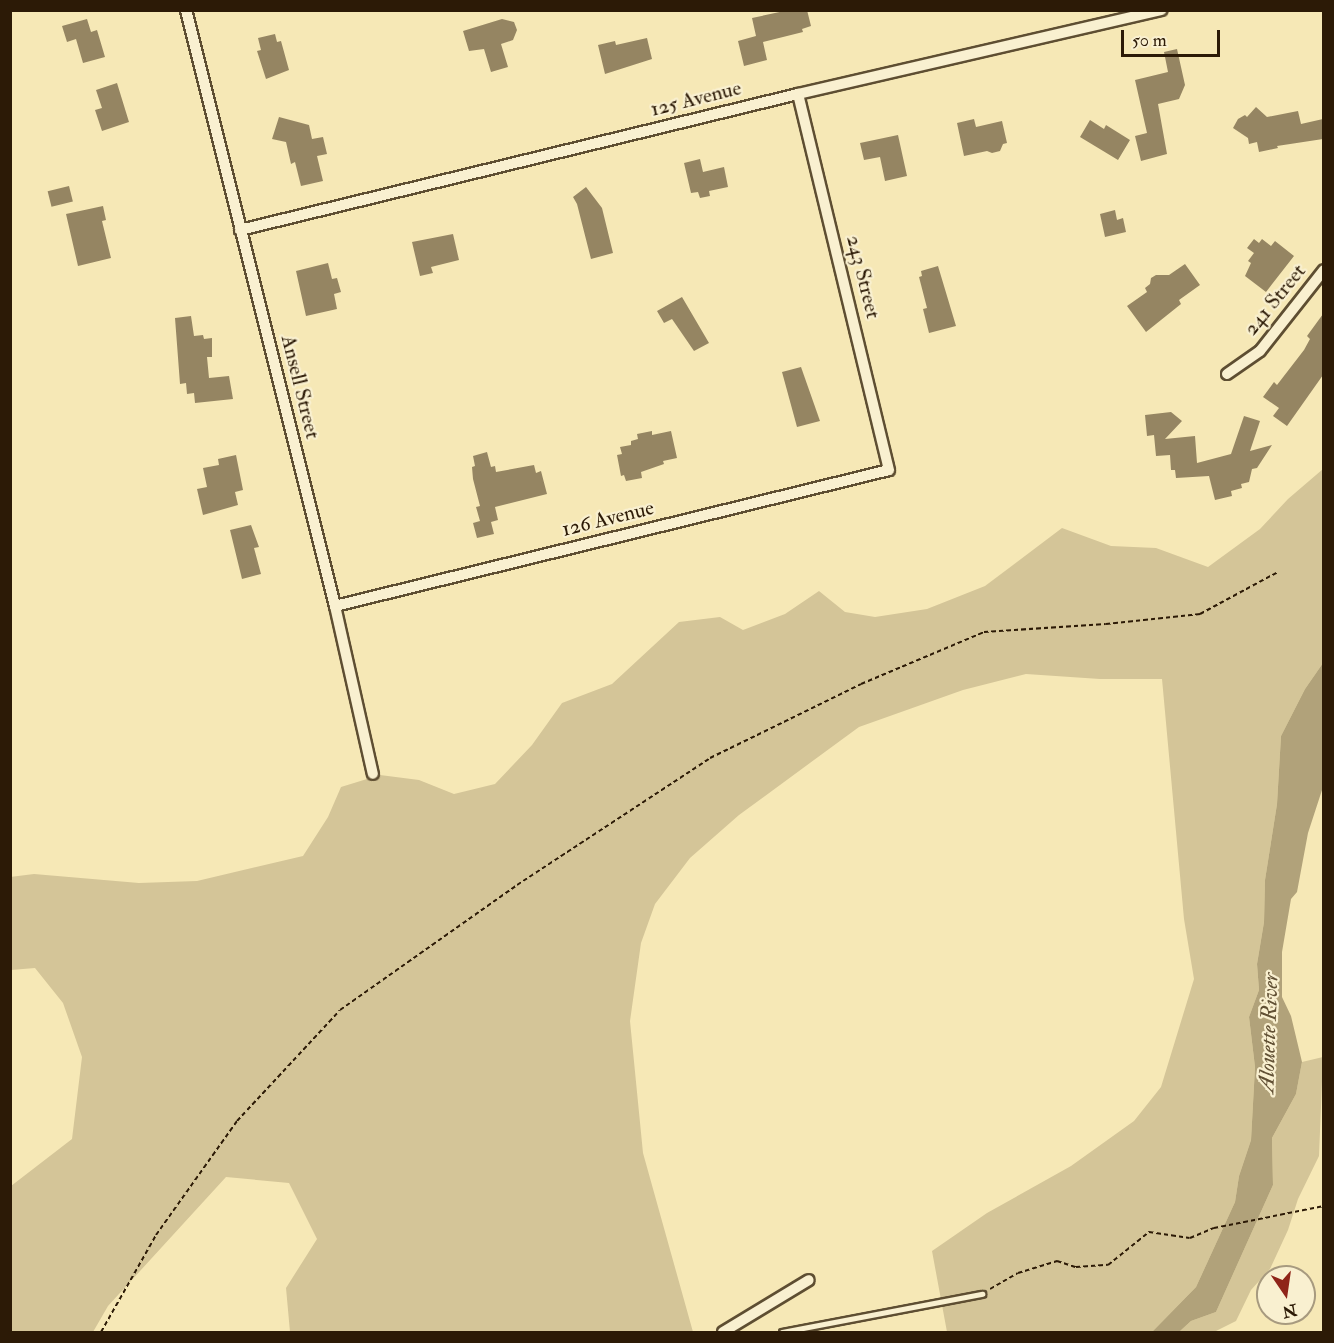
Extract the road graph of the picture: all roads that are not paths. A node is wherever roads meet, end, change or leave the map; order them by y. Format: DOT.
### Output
graph roads {
  1 [pos="186,10"];
  2 [pos="1161,10"];
  3 [pos="798,94"];
  4 [pos="240,230"];
  5 [pos="1323,270"];
  6 [pos="1227,374"];
  7 [pos="890,470"];
  8 [pos="335,606"];
  9 [pos="373,774"];
  10 [pos="809,1280"];
  11 [pos="982,1294"];
  12 [pos="723,1332"];
  13 [pos="782,1332"];
  1 -- 4 [label="street, Ansell Street"];
  2 -- 3 [label="street, 125 Avenue"];
  3 -- 4 [label="street, 125 Avenue"];
  3 -- 7 [label="street, 243 Street"];
  4 -- 8 [label="street, Ansell Street"];
  5 -- 6 [label="street, 241 Street"];
  7 -- 8 [label="street, 126 Avenue"];
  8 -- 9 [label="street, Ansell Street"];
  10 -- 12 [label="street"];
  11 -- 13 [label="lane"];
}
